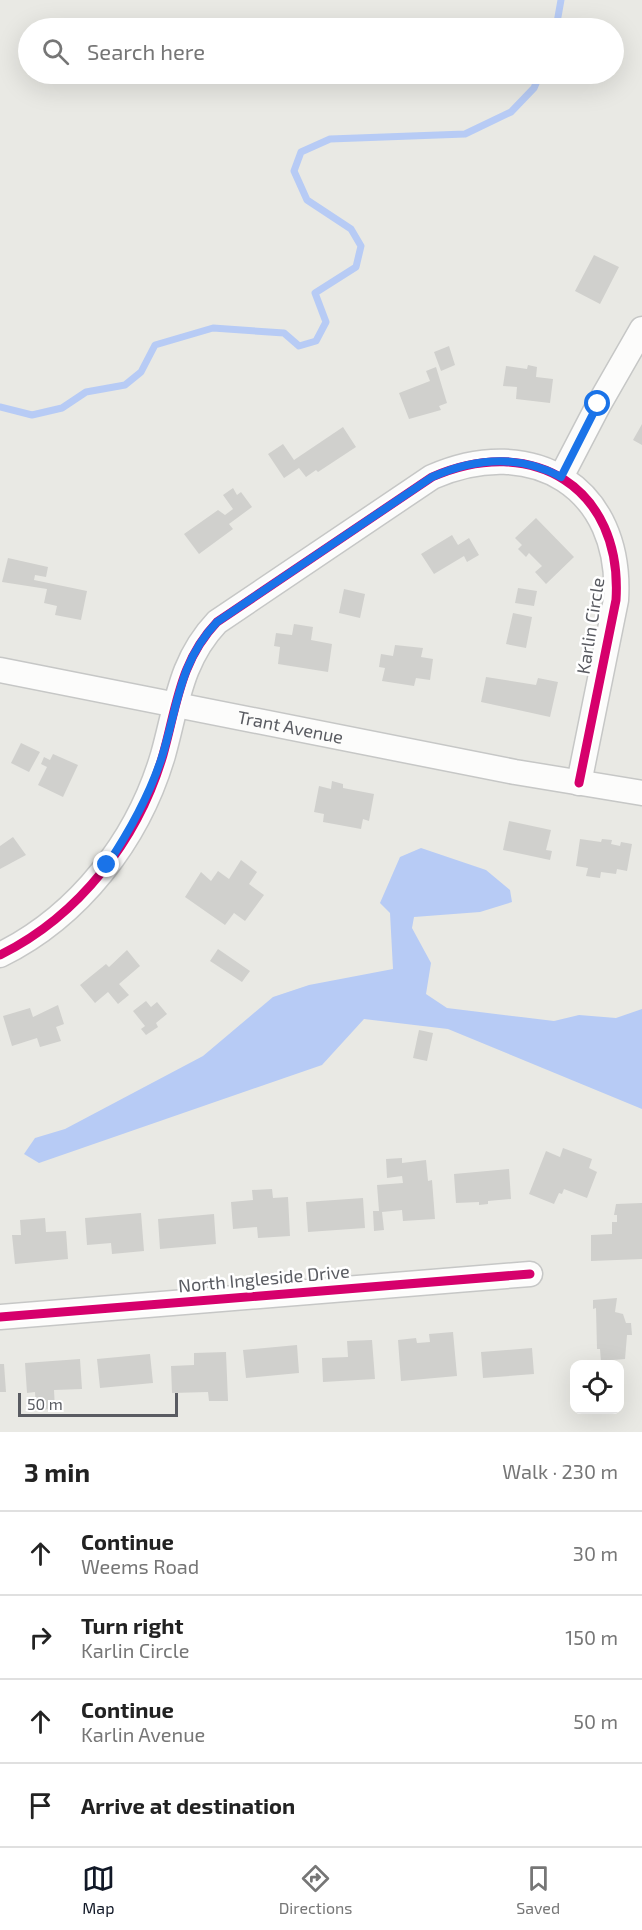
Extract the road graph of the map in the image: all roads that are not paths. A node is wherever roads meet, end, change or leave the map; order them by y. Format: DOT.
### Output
graph roads {
  1 [pos="642,329"];
  2 [pos="561,477"];
  3 [pos="0,670"];
  4 [pos="176,705"];
  5 [pos="579,783"];
  6 [pos="642,794"];
  7 [pos="0,955"];
  8 [pos="530,1274"];
  9 [pos="0,1317"];
  1 -- 2 [label="street"];
  2 -- 4 [label="street, Karlin Circle"];
  2 -- 5 [label="street, Karlin Circle"];
  3 -- 4 [label="street, Trant Avenue"];
  4 -- 5 [label="street, Trant Avenue"];
  4 -- 7 [label="street, Karlin Circle"];
  5 -- 6 [label="street, Trant Avenue"];
  8 -- 9 [label="street, North Ingleside Drive"];
}
